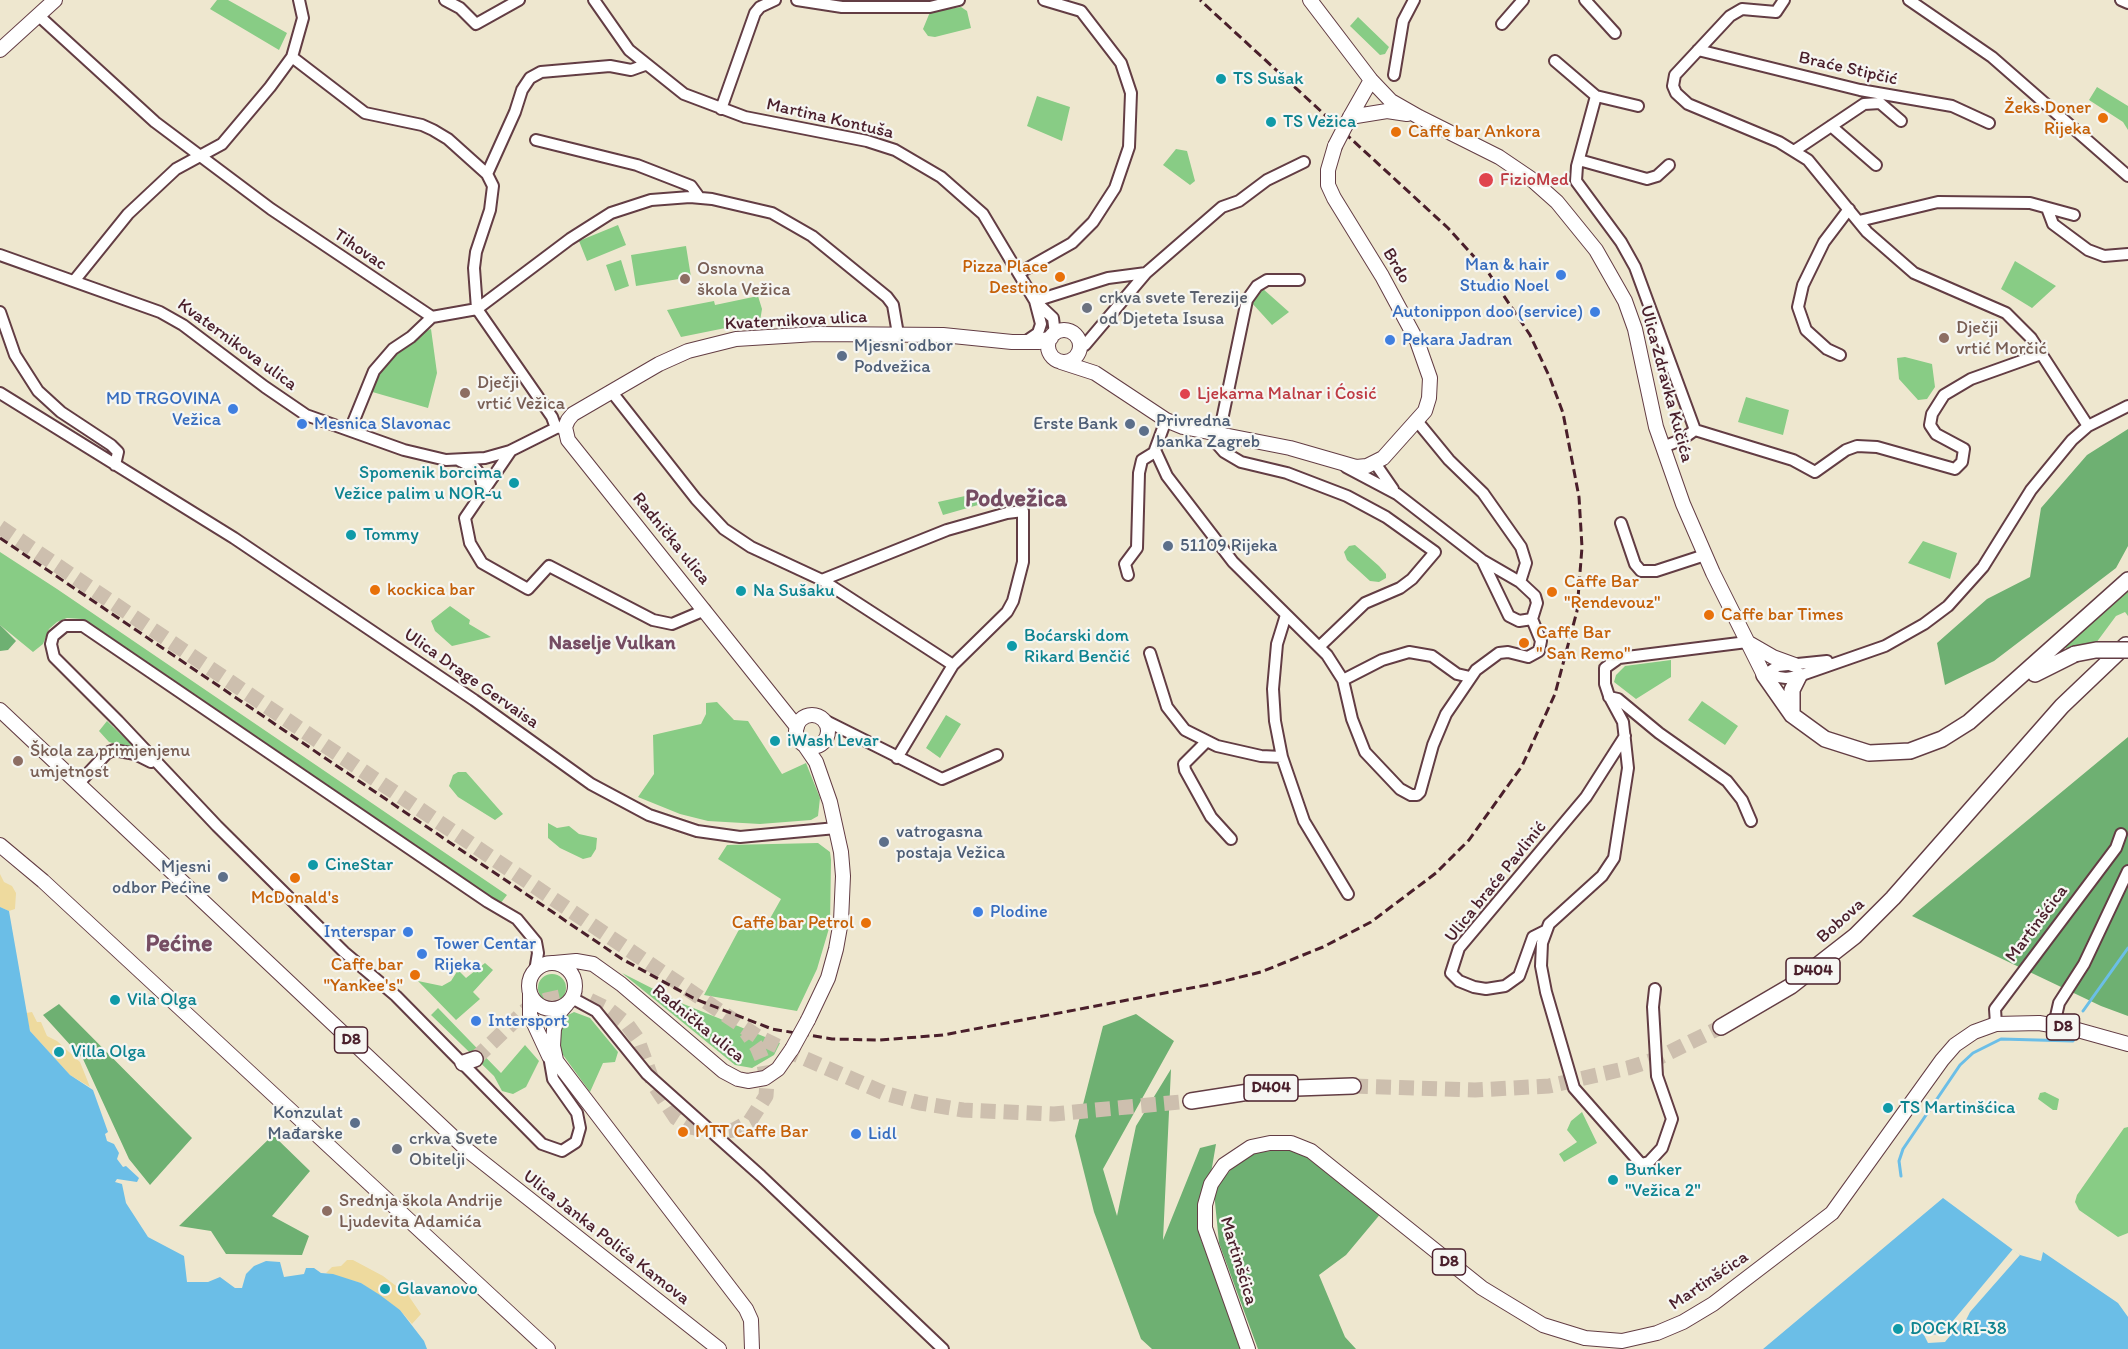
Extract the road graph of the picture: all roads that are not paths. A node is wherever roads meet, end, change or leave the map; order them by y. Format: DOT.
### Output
graph roads {
  1 [pos="55,0"];
  2 [pos="299,0"];
  3 [pos="446,0"];
  4 [pos="519,0"];
  5 [pos="594,0"];
  6 [pos="775,0"];
  7 [pos="797,0"];
  8 [pos="959,0"];
  9 [pos="1044,0"];
  10 [pos="1310,0"];
  11 [pos="1414,0"];
  12 [pos="1523,0"];
  13 [pos="1585,0"];
  14 [pos="1784,0"];
  15 [pos="1909,0"];
  16 [pos="2121,0"];
  17 [pos="2128,3"];
  18 [pos="39,16"];
  19 [pos="1503,24"];
  20 [pos="1615,33"];
  21 [pos="1698,50"];
  22 [pos="0,51"];
  23 [pos="292,57"];
  24 [pos="1555,61"];
  25 [pos="645,65"];
  26 [pos="1394,75"];
  27 [pos="1371,80"];
  28 [pos="1596,96"];
  29 [pos="1638,106"];
  30 [pos="721,110"];
  31 [pos="1350,117"];
  32 [pos="1419,117"];
  33 [pos="1901,121"];
  34 [pos="1989,123"];
  35 [pos="1831,126"];
  36 [pos="536,140"];
  37 [pos="1794,151"];
  38 [pos="199,155"];
  39 [pos="1579,160"];
  40 [pos="1304,162"];
  41 [pos="1669,165"];
  42 [pos="1876,165"];
  43 [pos="487,174"];
  44 [pos="2128,176"];
  45 [pos="699,197"];
  46 [pos="2047,207"];
  47 [pos="1849,210"];
  48 [pos="2074,215"];
  49 [pos="1859,221"];
  50 [pos="2128,254"];
  51 [pos="0,255"];
  52 [pos="1019,273"];
  53 [pos="1146,273"];
  54 [pos="1299,280"];
  55 [pos="74,281"];
  56 [pos="1035,301"];
  57 [pos="477,309"];
  58 [pos="0,312"];
  59 [pos="432,317"];
  60 [pos="898,334"];
  61 [pos="1053,336"];
  62 [pos="1019,342"];
  63 [pos="1082,347"];
  64 [pos="2042,354"];
  65 [pos="1840,356"];
  66 [pos="1057,360"];
  67 [pos="1095,373"];
  68 [pos="611,391"];
  69 [pos="0,393"];
  70 [pos="2128,406"];
  71 [pos="1166,420"];
  72 [pos="1417,421"];
  73 [pos="2088,426"];
  74 [pos="561,428"];
  75 [pos="350,430"];
  76 [pos="1695,430"];
  77 [pos="1217,436"];
  78 [pos="1663,447"];
  79 [pos="510,451"];
  80 [pos="1155,452"];
  81 [pos="474,459"];
  82 [pos="460,461"];
  83 [pos="1375,463"];
  84 [pos="1342,464"];
  85 [pos="115,465"];
  86 [pos="485,486"];
  87 [pos="1397,494"];
  88 [pos="1621,523"];
  89 [pos="1705,555"];
  90 [pos="1482,560"];
  91 [pos="1128,575"];
  92 [pos="822,580"];
  93 [pos="2128,580"];
  94 [pos="1520,582"];
  95 [pos="705,610"];
  96 [pos="1286,615"];
  97 [pos="1532,619"];
  98 [pos="1748,642"];
  99 [pos="2128,644"];
  100 [pos="1319,647"];
  101 [pos="2128,650"];
  102 [pos="1150,653"];
  103 [pos="953,665"];
  104 [pos="1797,670"];
  105 [pos="1764,675"];
  106 [pos="1470,677"];
  107 [pos="1342,680"];
  108 [pos="1609,696"];
  109 [pos="1995,700"];
  110 [pos="0,710"];
  111 [pos="1792,715"];
  112 [pos="802,722"];
  113 [pos="829,736"];
  114 [pos="1625,736"];
  115 [pos="803,743"];
  116 [pos="1205,743"];
  117 [pos="997,755"];
  118 [pos="1282,757"];
  119 [pos="897,758"];
  120 [pos="816,762"];
  121 [pos="156,765"];
  122 [pos="79,783"];
  123 [pos="1751,821"];
  124 [pos="836,828"];
  125 [pos="2121,834"];
  126 [pos="1231,839"];
  127 [pos="0,845"];
  128 [pos="2128,871"];
  129 [pos="1348,894"];
  130 [pos="1545,931"];
  131 [pos="554,963"];
  132 [pos="600,969"];
  133 [pos="535,971"];
  134 [pos="1655,989"];
  135 [pos="530,992"];
  136 [pos="571,996"];
  137 [pos="1996,1024"];
  138 [pos="2054,1025"];
  139 [pos="1721,1027"];
  140 [pos="2128,1044"];
  141 [pos="553,1059"];
  142 [pos="1353,1086"];
  143 [pos="1191,1101"];
  144 [pos="752,1333"];
  145 [pos="548,1349"];
  146 [pos="719,1349"];
  147 [pos="744,1349"];
  148 [pos="752,1349"];
  149 [pos="943,1349"];
  150 [pos="1248,1349"];
  1 -- 18 [label="main road"];
  2 -- 23 [label="street"];
  3 -- 4 [label="street"];
  5 -- 25 [label="street, Martina Kontuša"];
  6 -- 30 [label="street"];
  7 -- 8 [label="street"];
  9 -- 52 [label="street"];
  10 -- 27 [label="main road, Ulica Zdravka Kučića"];
  11 -- 26 [label="street"];
  12 -- 19 [label="street"];
  13 -- 20 [label="street"];
  14 -- 21 [label="street"];
  15 -- 44 [label="street"];
  16 -- 17 [label="street"];
  18 -- 22 [label="main road"];
  18 -- 38 [label="street, Tihovac"];
  21 -- 34 [label="street, Braće Stipčić"];
  21 -- 37 [label="street"];
  23 -- 38 [label="street"];
  23 -- 43 [label="street"];
  24 -- 28 [label="street"];
  25 -- 30 [label="street, Martina Kontuša"];
  25 -- 43 [label="street"];
  27 -- 31 [label="main road, Brdo"];
  27 -- 32 [label="main road, Ulica Zdravka Kučića"];
  28 -- 29 [label="street"];
  28 -- 39 [label="street"];
  30 -- 52 [label="street, Martina Kontuša"];
  31 -- 32 [label="main road"];
  31 -- 72 [label="main road, Brdo, bridge"];
  32 -- 78 [label="main road, Ulica Zdravka Kučića"];
  33 -- 35 [label="street, Braće Stipčić"];
  35 -- 37 [label="street, Braće Stipčić"];
  35 -- 42 [label="street"];
  36 -- 45 [label="street"];
  37 -- 47 [label="street"];
  38 -- 55 [label="street"];
  38 -- 59 [label="street, Tihovac"];
  39 -- 41 [label="street"];
  39 -- 76 [label="street"];
  40 -- 53 [label="street"];
  43 -- 57 [label="street"];
  45 -- 57 [label="street"];
  45 -- 60 [label="street, Kvaternikova ulica"];
  46 -- 48 [label="street"];
  46 -- 49 [label="street"];
  46 -- 50 [label="street"];
  47 -- 49 [label="street"];
  47 -- 65 [label="street"];
  49 -- 64 [label="street"];
  51 -- 55 [label="street, Kvaternikova ulica"];
  52 -- 56 [label="street, Martina Kontuša"];
  53 -- 56 [label="street"];
  53 -- 63 [label="street"];
  54 -- 77 [label="street"];
  55 -- 75 [label="street, Kvaternikova ulica"];
  56 -- 61 [label="street, Martina Kontuša"];
  56 -- 62 [label="street, Martina Kontuša"];
  57 -- 59 [label="street"];
  57 -- 74 [label="street, Radnička ulica"];
  58 -- 85 [label="street"];
  59 -- 75 [label="street"];
  60 -- 62 [label="main road, Kvaternikova ulica"];
  60 -- 68 [label="main road, Kvaternikova ulica"];
  61 -- 62 [label="main road, Kvaternikova ulica"];
  61 -- 63 [label="main road, Kvaternikova ulica"];
  61 -- 66 [label="main road"];
  62 -- 66 [label="main road, Kvaternikova ulica"];
  63 -- 66 [label="main road"];
  63 -- 67 [label="main road, Kvaternikova ulica"];
  64 -- 73 [label="street"];
  64 -- 76 [label="street"];
  66 -- 67 [label="main road, Kvaternikova ulica"];
  67 -- 71 [label="main road, Kvaternikova ulica"];
  68 -- 74 [label="main road, Kvaternikova ulica"];
  68 -- 92 [label="street"];
  69 -- 85 [label="street, Ulica Drage Gervaisa"];
  70 -- 73 [label="street"];
  71 -- 77 [label="main road, Kvaternikova ulica"];
  71 -- 80 [label="street"];
  72 -- 83 [label="main road, Brdo"];
  72 -- 94 [label="street"];
  73 -- 104 [label="street"];
  74 -- 79 [label="street, Kvaternikova ulica"];
  74 -- 95 [label="main road, Radnička ulica"];
  75 -- 82 [label="street, Kvaternikova ulica"];
  76 -- 78 [label="street"];
  77 -- 84 [label="main road, Kvaternikova ulica"];
  77 -- 100 [label="street"];
  78 -- 89 [label="main road, Ulica Zdravka Kučića"];
  79 -- 81 [label="street, Kvaternikova ulica"];
  79 -- 86 [label="street, Kvaternikova ulica"];
  80 -- 91 [label="street"];
  80 -- 96 [label="street"];
  81 -- 82 [label="street, Kvaternikova ulica"];
  81 -- 86 [label="street"];
  82 -- 86 [label="street"];
  83 -- 84 [label="main road, Kvaternikova ulica"];
  83 -- 87 [label="street, Kvaternikova ulica"];
  84 -- 87 [label="street, Kvaternikova ulica"];
  85 -- 124 [label="street, Ulica Drage Gervaisa"];
  86 -- 95 [label="street, Kvaternikova ulica"];
  87 -- 90 [label="street, Kvaternikova ulica"];
  88 -- 89 [label="street"];
  89 -- 98 [label="main road, Ulica Zdravka Kučića"];
  90 -- 94 [label="street, Kvaternikova ulica"];
  90 -- 97 [label="street, Kvaternikova ulica"];
  92 -- 103 [label="street"];
  92 -- 103 [label="street"];
  93 -- 109 [label="highway"];
  94 -- 97 [label="street, Kvaternikova ulica"];
  95 -- 112 [label="main road, Radnička ulica"];
  96 -- 100 [label="street"];
  96 -- 118 [label="street"];
  97 -- 106 [label="street"];
  98 -- 104 [label="main road"];
  98 -- 105 [label="main road, Ulica Zdravka Kučića"];
  98 -- 108 [label="street, Ulica braće Pavlinić"];
  99 -- 139 [label="highway, Bobova / D404"];
  100 -- 107 [label="street"];
  101 -- 109 [label="highway, bridge"];
  102 -- 116 [label="street"];
  103 -- 119 [label="street"];
  104 -- 105 [label="street"];
  104 -- 111 [label="highway"];
  105 -- 111 [label="highway"];
  106 -- 107 [label="street"];
  106 -- 107 [label="street"];
  108 -- 114 [label="street, Ulica braće Pavlinić"];
  108 -- 123 [label="street"];
  109 -- 111 [label="highway"];
  110 -- 122 [label="main road, Ulica Janka Polića Kamova / D8"];
  112 -- 113 [label="main road, Radnička ulica"];
  112 -- 115 [label="main road, Radnička ulica"];
  113 -- 115 [label="main road"];
  113 -- 119 [label="street"];
  113 -- 120 [label="main road, Radnička ulica"];
  114 -- 130 [label="street, Ulica braće Pavlinić"];
  114 -- 130 [label="street, Ulica braće Pavlinić"];
  115 -- 120 [label="main road, Radnička ulica"];
  116 -- 118 [label="street"];
  116 -- 126 [label="street"];
  117 -- 119 [label="street"];
  118 -- 129 [label="street"];
  120 -- 124 [label="main road, Radnička ulica"];
  121 -- 122 [label="street"];
  121 -- 133 [label="street"];
  121 -- 141 [label="street"];
  122 -- 146 [label="main road, Ulica Janka Polića Kamova / D8"];
  124 -- 132 [label="main road, Radnička ulica, bridge"];
  125 -- 137 [label="street, Martinšćica"];
  127 -- 145 [label="main road"];
  128 -- 138 [label="street"];
  130 -- 134 [label="street"];
  131 -- 132 [label="main road, Radnička ulica"];
  131 -- 133 [label="main road, Radnička ulica"];
  131 -- 136 [label="main road"];
  132 -- 136 [label="main road"];
  133 -- 135 [label="main road"];
  135 -- 136 [label="main road"];
  135 -- 141 [label="main road"];
  136 -- 141 [label="main road"];
  136 -- 149 [label="street"];
  137 -- 138 [label="main road, D8"];
  137 -- 150 [label="main road, Martinšćica / D8"];
  138 -- 140 [label="main road, D8"];
  141 -- 144 [label="main road"];
  142 -- 143 [label="highway, D404"];
  144 -- 147 [label="main road"];
  144 -- 148 [label="main road"];
}
